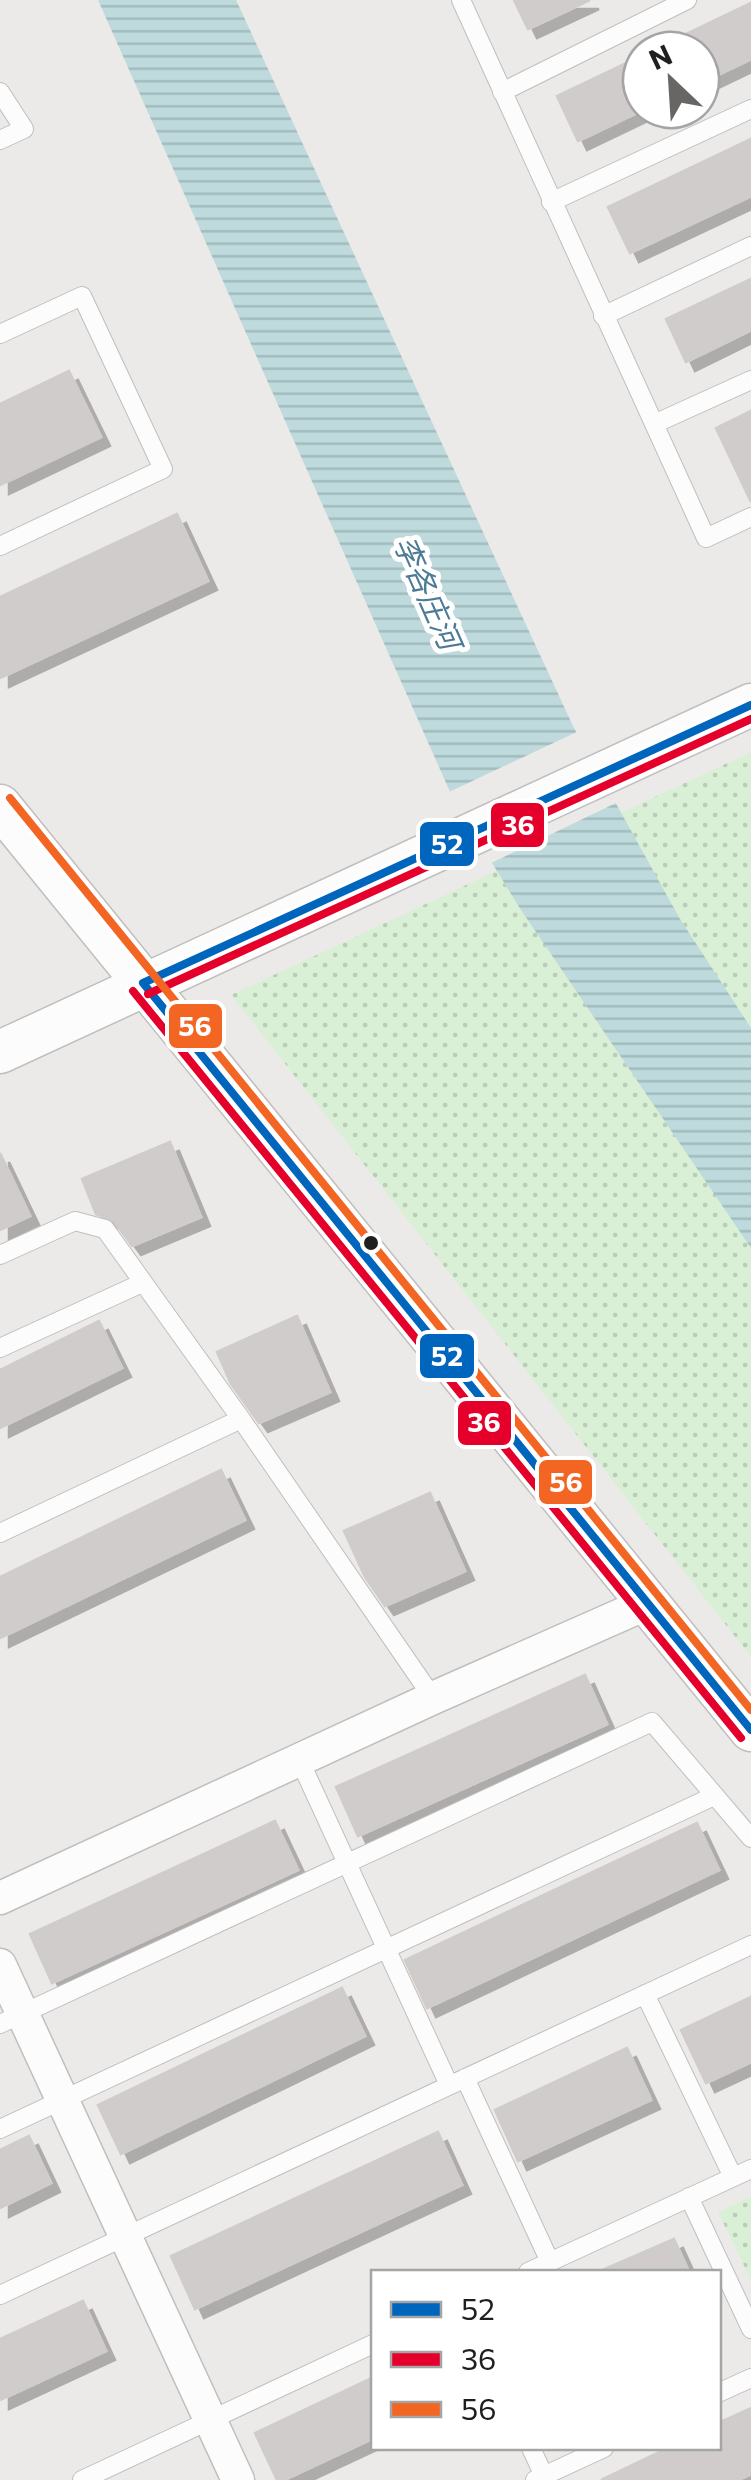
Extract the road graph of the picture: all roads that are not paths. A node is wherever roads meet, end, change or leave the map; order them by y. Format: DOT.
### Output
graph roads {
  1 [pos="461,0"];
  2 [pos="688,0"];
  3 [pos="0,92"];
  4 [pos="502,92"];
  5 [pos="751,109"];
  6 [pos="0,140"];
  7 [pos="551,202"];
  8 [pos="751,246"];
  9 [pos="602,316"];
  10 [pos="0,334"];
  11 [pos="751,380"];
  12 [pos="654,424"];
  13 [pos="751,518"];
  14 [pos="0,546"];
  15 [pos="751,705"];
  16 [pos="0,806"];
  17 [pos="143,983"];
  18 [pos="0,1052"];
  19 [pos="0,1254"];
  20 [pos="142,1283"];
  21 [pos="0,1348"];
  22 [pos="242,1420"];
  23 [pos="0,1533"];
  24 [pos="648,1603"];
  25 [pos="433,1698"];
  26 [pos="751,1730"];
  27 [pos="300,1762"];
  28 [pos="714,1796"];
  29 [pos="751,1838"];
  30 [pos="346,1863"];
  31 [pos="0,1898"];
  32 [pos="751,1945"];
  33 [pos="386,1949"];
  34 [pos="0,1966"];
  35 [pos="645,1994"];
  36 [pos="11,2019"];
  37 [pos="457,2082"];
  38 [pos="62,2100"];
  39 [pos="0,2129"];
  40 [pos="751,2169"];
  41 [pos="733,2178"];
  42 [pos="689,2198"];
  43 [pos="125,2236"];
  44 [pos="550,2262"];
  45 [pos="532,2270"];
  46 [pos="0,2294"];
  47 [pos="751,2329"];
  48 [pos="371,2345"];
  49 [pos="751,2378"];
  50 [pos="721,2393"];
  51 [pos="210,2420"];
  52 [pos="533,2450"];
  53 [pos="600,2450"];
  54 [pos="540,2478"];
  55 [pos="82,2480"];
  56 [pos="238,2480"];
  1 -- 4 [label="lane"];
  2 -- 4 [label="lane"];
  3 -- 6 [label="lane"];
  4 -- 7 [label="lane"];
  5 -- 7 [label="lane"];
  7 -- 9 [label="lane"];
  8 -- 9 [label="lane"];
  9 -- 12 [label="lane"];
  10 -- 14 [label="lane"];
  11 -- 12 [label="lane"];
  12 -- 13 [label="lane"];
  15 -- 17 [label="street"];
  16 -- 17 [label="street"];
  17 -- 18 [label="street"];
  17 -- 24 [label="street"];
  19 -- 20 [label="lane"];
  20 -- 21 [label="lane"];
  20 -- 22 [label="lane"];
  22 -- 23 [label="lane"];
  22 -- 25 [label="lane"];
  24 -- 25 [label="street"];
  24 -- 26 [label="street"];
  25 -- 27 [label="street"];
  27 -- 30 [label="lane"];
  27 -- 31 [label="street"];
  28 -- 29 [label="lane"];
  28 -- 30 [label="lane"];
  28 -- 33 [label="lane"];
  30 -- 33 [label="lane"];
  30 -- 36 [label="lane"];
  32 -- 35 [label="lane"];
  33 -- 37 [label="lane"];
  33 -- 38 [label="lane"];
  34 -- 36 [label="street"];
  35 -- 37 [label="lane"];
  35 -- 41 [label="lane"];
  36 -- 38 [label="street"];
  37 -- 43 [label="lane"];
  37 -- 44 [label="lane"];
  38 -- 39 [label="lane"];
  38 -- 43 [label="street"];
  40 -- 41 [label="lane"];
  41 -- 42 [label="lane"];
  42 -- 44 [label="lane"];
  42 -- 47 [label="lane"];
  43 -- 46 [label="lane"];
  43 -- 51 [label="street"];
  44 -- 45 [label="lane"];
  48 -- 51 [label="lane"];
  49 -- 50 [label="lane"];
  51 -- 55 [label="lane"];
  51 -- 56 [label="street"];
  52 -- 54 [label="lane"];
  53 -- 54 [label="lane"];
}
